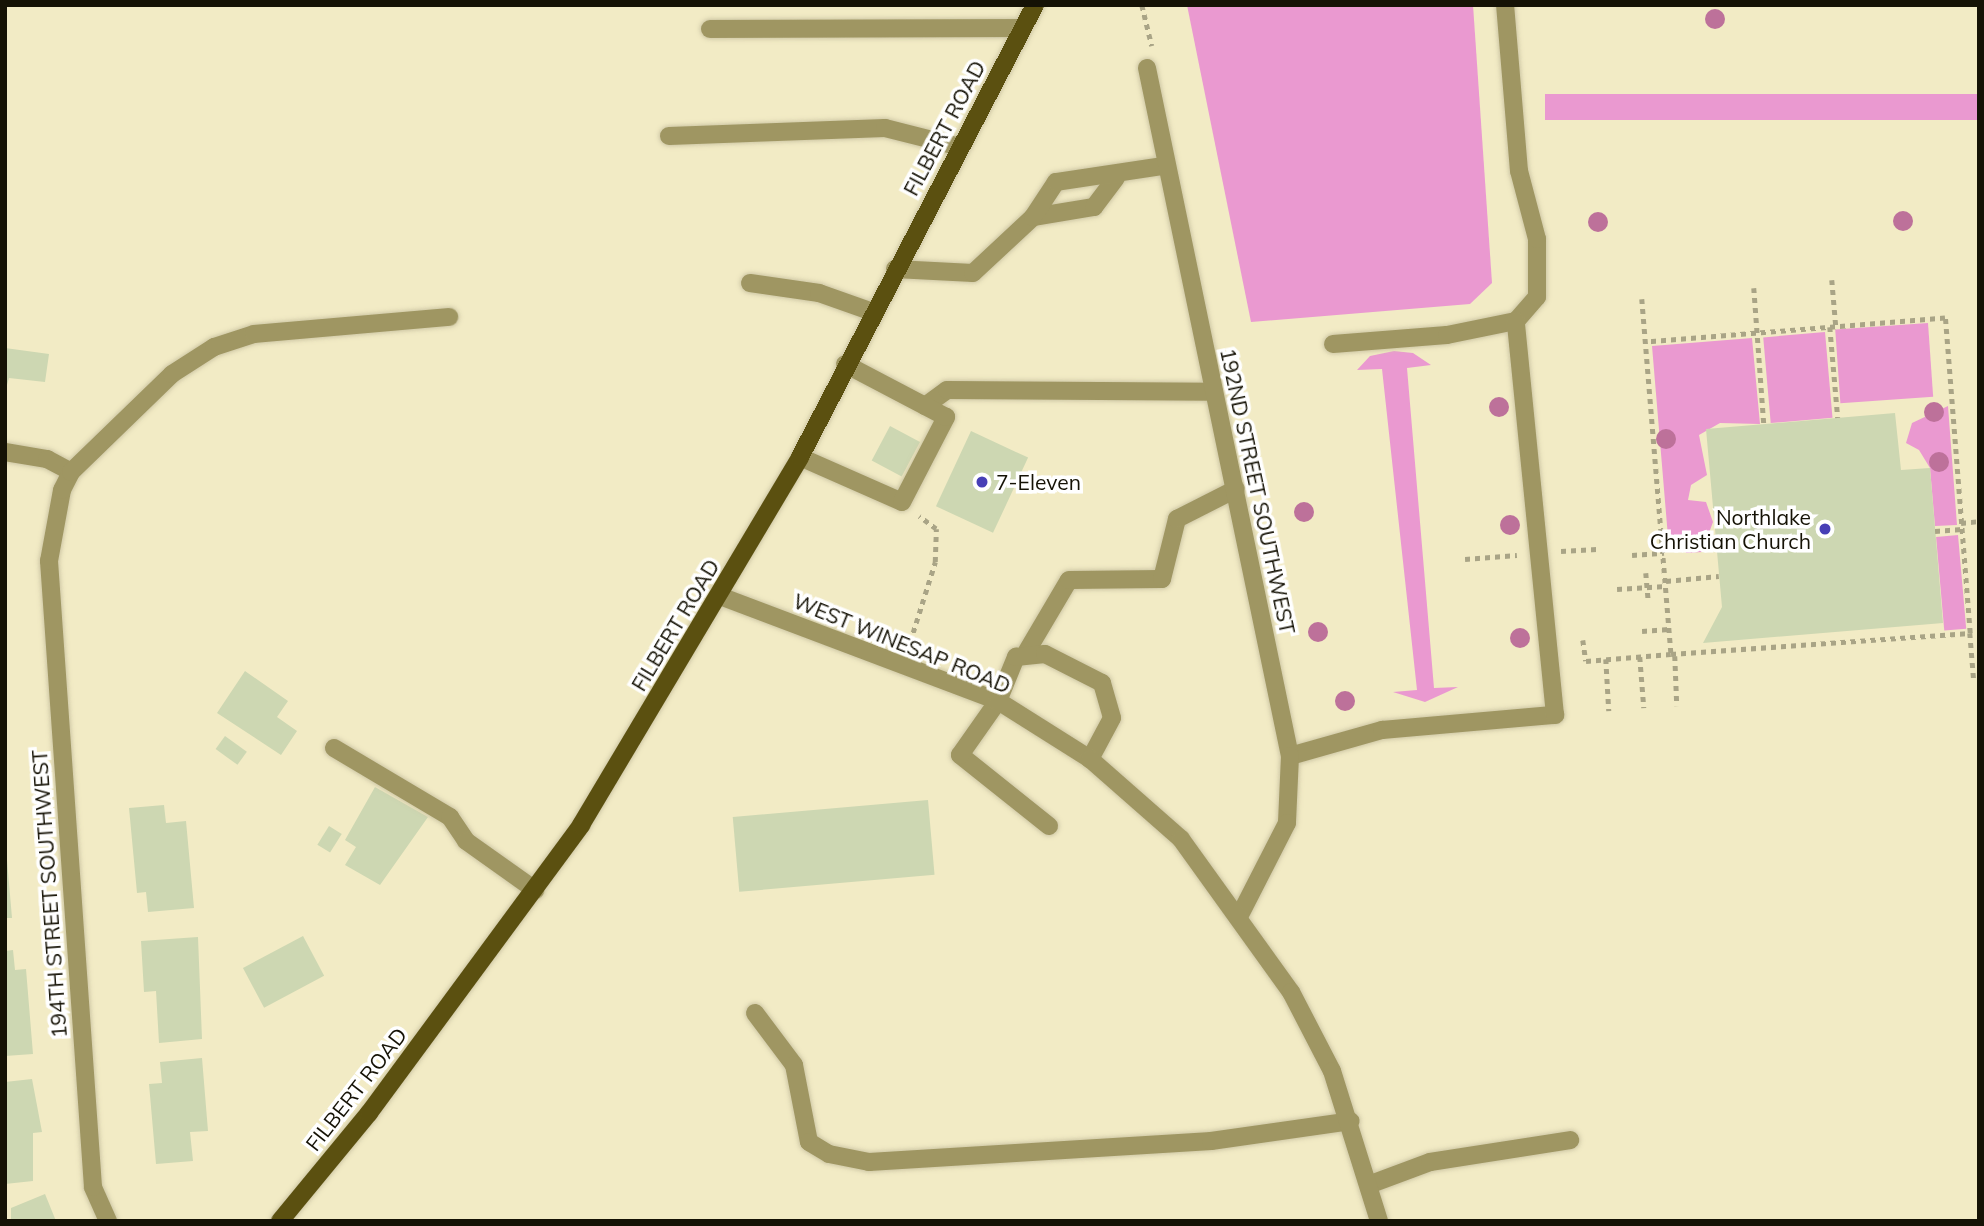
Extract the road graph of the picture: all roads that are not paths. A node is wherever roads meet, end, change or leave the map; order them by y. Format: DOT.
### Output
graph roads {
  1 [pos="1035,5"];
  2 [pos="1505,5"];
  3 [pos="1023,28"];
  4 [pos="710,29"];
  5 [pos="1147,68"];
  6 [pos="669,136"];
  7 [pos="960,147"];
  8 [pos="1163,166"];
  9 [pos="1116,177"];
  10 [pos="1033,217"];
  11 [pos="895,269"];
  12 [pos="750,283"];
  13 [pos="873,312"];
  14 [pos="449,317"];
  15 [pos="1516,321"];
  16 [pos="1333,344"];
  17 [pos="845,364"];
  18 [pos="1214,392"];
  19 [pos="925,406"];
  20 [pos="5,452"];
  21 [pos="800,457"];
  22 [pos="71,472"];
  23 [pos="1236,489"];
  24 [pos="720,596"];
  25 [pos="1027,651"];
  26 [pos="998,701"];
  27 [pos="334,748"];
  28 [pos="1290,756"];
  29 [pos="1090,759"];
  30 [pos="1049,826"];
  31 [pos="536,890"];
  32 [pos="1240,915"];
  33 [pos="755,1013"];
  34 [pos="1350,1121"];
  35 [pos="1570,1140"];
  36 [pos="1371,1184"];
  37 [pos="108,1221"];
  38 [pos="280,1221"];
  39 [pos="1379,1221"];
  1 -- 3 [label="main road, FILBERT ROAD"];
  2 -- 15 [label="street"];
  3 -- 4 [label="street"];
  3 -- 7 [label="main road, FILBERT ROAD"];
  5 -- 8 [label="street, 192ND STREET SOUTHWEST"];
  6 -- 7 [label="street"];
  7 -- 11 [label="main road, FILBERT ROAD"];
  8 -- 9 [label="street"];
  8 -- 18 [label="street, 192ND STREET SOUTHWEST"];
  9 -- 10 [label="street"];
  9 -- 10 [label="street"];
  10 -- 11 [label="street"];
  11 -- 13 [label="main road, FILBERT ROAD"];
  12 -- 13 [label="street"];
  13 -- 17 [label="main road, FILBERT ROAD"];
  14 -- 22 [label="street"];
  15 -- 16 [label="street"];
  15 -- 28 [label="street"];
  17 -- 19 [label="street"];
  17 -- 21 [label="main road, FILBERT ROAD"];
  18 -- 19 [label="street"];
  18 -- 23 [label="street, 192ND STREET SOUTHWEST"];
  19 -- 21 [label="street"];
  20 -- 22 [label="street"];
  21 -- 24 [label="main road, FILBERT ROAD"];
  22 -- 37 [label="street, 194TH STREET SOUTHWEST"];
  23 -- 25 [label="street"];
  23 -- 28 [label="street, 192ND STREET SOUTHWEST"];
  24 -- 26 [label="street, WEST WINESAP ROAD"];
  24 -- 31 [label="main road, FILBERT ROAD"];
  25 -- 26 [label="street"];
  25 -- 29 [label="street"];
  26 -- 29 [label="street, WEST WINESAP ROAD"];
  26 -- 30 [label="street"];
  27 -- 31 [label="street"];
  28 -- 32 [label="street, 192ND STREET SOUTHWEST"];
  29 -- 32 [label="street, WEST WINESAP ROAD"];
  31 -- 38 [label="main road, FILBERT ROAD"];
  32 -- 34 [label="street, WEST WINESAP ROAD"];
  33 -- 34 [label="street"];
  34 -- 36 [label="street, WEST WINESAP ROAD"];
  35 -- 36 [label="street"];
  36 -- 39 [label="street, WEST WINESAP ROAD"];
}
